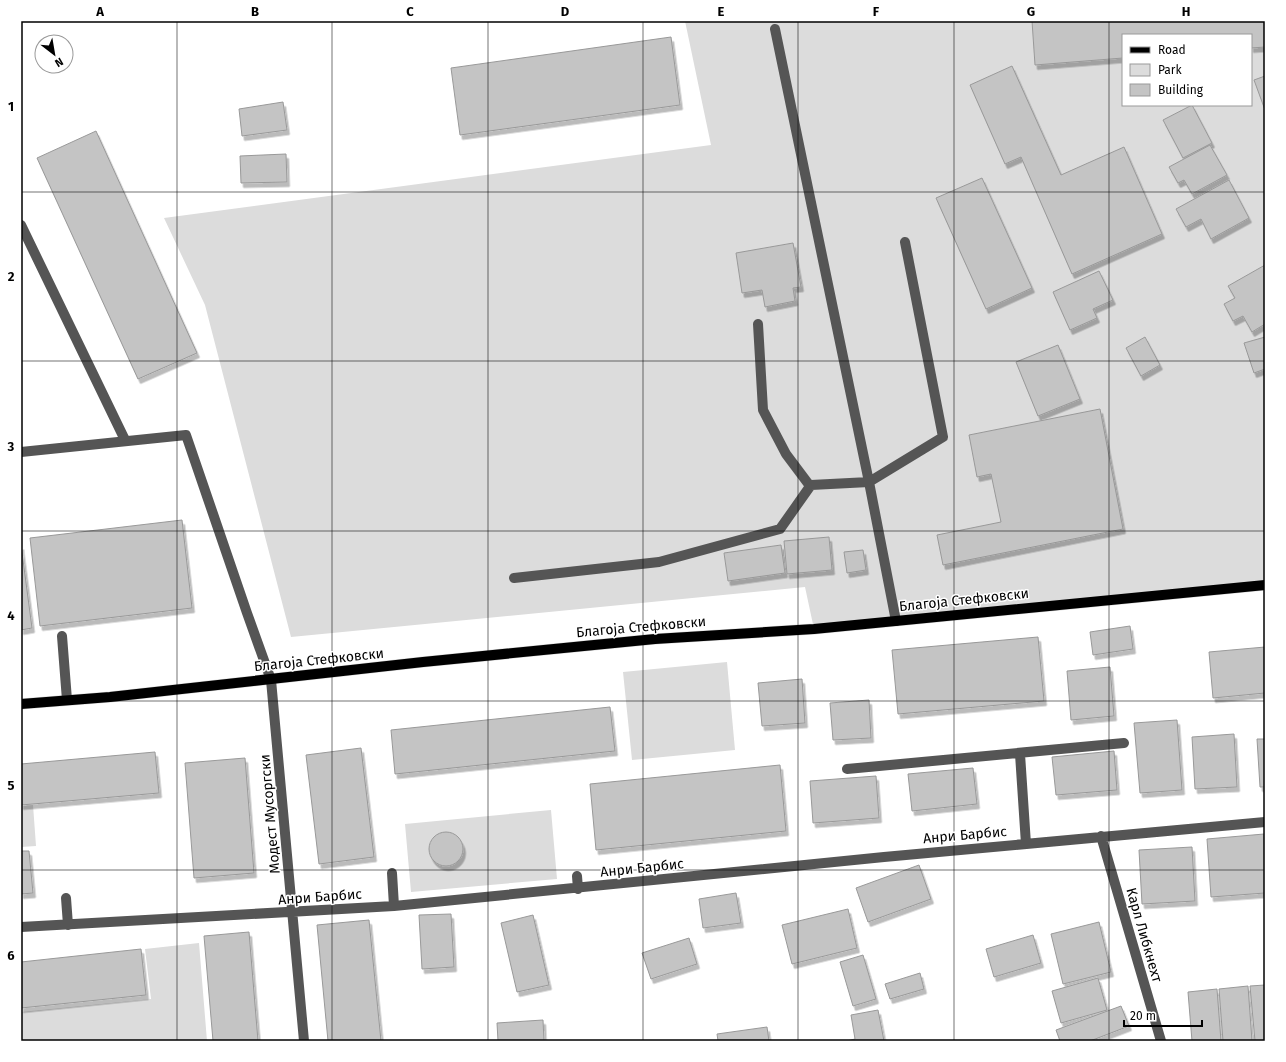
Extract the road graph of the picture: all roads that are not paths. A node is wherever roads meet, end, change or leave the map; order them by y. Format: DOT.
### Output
graph roads {
  1 [pos="775,29"];
  2 [pos="21,225"];
  3 [pos="905,242"];
  4 [pos="758,324"];
  5 [pos="125,440"];
  6 [pos="21,452"];
  7 [pos="869,482"];
  8 [pos="810,486"];
  9 [pos="514,578"];
  10 [pos="1265,585"];
  11 [pos="896,621"];
  12 [pos="62,636"];
  13 [pos="271,680"];
  14 [pos="67,700"];
  15 [pos="21,704"];
  16 [pos="1124,743"];
  17 [pos="1020,754"];
  18 [pos="847,769"];
  19 [pos="1265,822"];
  20 [pos="1101,836"];
  21 [pos="1026,844"];
  22 [pos="392,872"];
  23 [pos="576,876"];
  24 [pos="578,889"];
  25 [pos="66,898"];
  26 [pos="394,906"];
  27 [pos="293,913"];
  28 [pos="68,925"];
  29 [pos="21,927"];
  30 [pos="304,1041"];
  31 [pos="1160,1041"];
  1 -- 7 [label="street"];
  2 -- 5 [label="street"];
  3 -- 7 [label="street"];
  4 -- 8 [label="street"];
  5 -- 6 [label="street"];
  5 -- 13 [label="street, Модест Мусоргски"];
  7 -- 8 [label="street"];
  7 -- 11 [label="street"];
  8 -- 9 [label="street"];
  10 -- 11 [label="main road, Благоја Стефковски"];
  11 -- 13 [label="main road, Благоја Стефковски"];
  12 -- 14 [label="street"];
  13 -- 14 [label="main road, Благоја Стефковски"];
  13 -- 27 [label="street, Модест Мусоргски"];
  14 -- 15 [label="main road, Благоја Стефковски"];
  16 -- 17 [label="street"];
  17 -- 18 [label="street"];
  17 -- 21 [label="street"];
  19 -- 20 [label="street, Анри Барбис"];
  20 -- 21 [label="street, Анри Барбис"];
  20 -- 31 [label="street, Карл Либкнехт"];
  21 -- 24 [label="street, Анри Барбис"];
  22 -- 26 [label="street"];
  23 -- 24 [label="street"];
  24 -- 26 [label="street, Анри Барбис"];
  25 -- 28 [label="street"];
  26 -- 27 [label="street, Анри Барбис"];
  27 -- 28 [label="street, Анри Барбис"];
  27 -- 30 [label="street, Модест Мусоргски"];
  28 -- 29 [label="street, Анри Барбис"];
}
